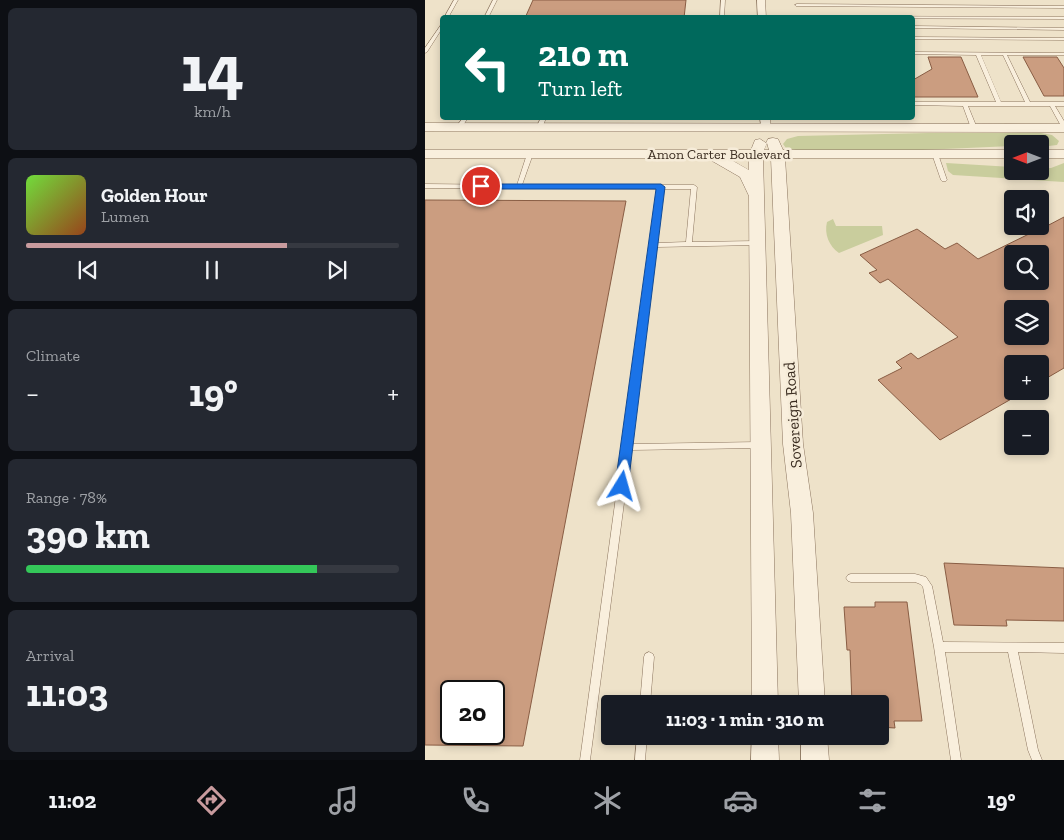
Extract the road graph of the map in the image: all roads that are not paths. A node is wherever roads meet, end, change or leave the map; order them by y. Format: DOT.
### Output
graph roads {
  1 [pos="457,0"];
  2 [pos="495,0"];
  3 [pos="723,0"];
  4 [pos="761,0"];
  5 [pos="908,0"];
  6 [pos="1019,0"];
  7 [pos="797,3"];
  8 [pos="910,6"];
  9 [pos="1022,7"];
  10 [pos="1064,7"];
  11 [pos="448,15"];
  12 [pos="487,15"];
  13 [pos="722,15"];
  14 [pos="762,15"];
  15 [pos="912,15"];
  16 [pos="915,17"];
  17 [pos="1028,18"];
  18 [pos="1064,18"];
  19 [pos="915,27"];
  20 [pos="440,28"];
  21 [pos="1034,28"];
  22 [pos="1064,28"];
  23 [pos="915,38"];
  24 [pos="920,38"];
  25 [pos="1040,39"];
  26 [pos="1064,39"];
  27 [pos="425,52"];
  28 [pos="915,53"];
  29 [pos="978,53"];
  30 [pos="1004,53"];
  31 [pos="1064,54"];
  32 [pos="915,104"];
  33 [pos="965,104"];
  34 [pos="999,104"];
  35 [pos="1028,104"];
  36 [pos="1052,104"];
  37 [pos="1064,104"];
  38 [pos="462,122"];
  39 [pos="541,123"];
  40 [pos="766,123"];
  41 [pos="425,127"];
  42 [pos="1064,127"];
  43 [pos="975,128"];
  44 [pos="425,154"];
  45 [pos="530,154"];
  46 [pos="686,154"];
  47 [pos="757,154"];
  48 [pos="778,154"];
  49 [pos="847,154"];
  50 [pos="935,154"];
  51 [pos="1004,154"];
  52 [pos="1049,154"];
  53 [pos="1064,154"];
  54 [pos="789,172"];
  55 [pos="944,180"];
  56 [pos="425,186"];
  57 [pos="519,186"];
  58 [pos="661,187"];
  59 [pos="757,212"];
  60 [pos="758,244"];
  61 [pos="654,245"];
  62 [pos="689,245"];
  63 [pos="761,444"];
  64 [pos="627,447"];
  65 [pos="851,578"];
  66 [pos="939,647"];
  67 [pos="1012,648"];
  68 [pos="1064,648"];
  69 [pos="649,657"];
  70 [pos="646,695"];
  71 [pos="765,695"];
  72 [pos="812,695"];
  73 [pos="641,745"];
  74 [pos="765,745"];
  75 [pos="814,745"];
  76 [pos="585,760"];
  77 [pos="640,760"];
  78 [pos="765,760"];
  79 [pos="815,760"];
  80 [pos="956,760"];
  81 [pos="1037,760"];
  1 -- 11 [label="lane"];
  2 -- 12 [label="lane"];
  3 -- 13 [label="lane"];
  4 -- 14 [label="street"];
  5 -- 8 [label="lane"];
  6 -- 9 [label="lane"];
  7 -- 8 [label="lane"];
  8 -- 9 [label="lane"];
  8 -- 15 [label="lane"];
  9 -- 10 [label="lane"];
  9 -- 17 [label="lane"];
  16 -- 17 [label="lane"];
  17 -- 18 [label="lane"];
  17 -- 21 [label="lane"];
  19 -- 21 [label="lane"];
  19 -- 24 [label="lane"];
  20 -- 27 [label="lane"];
  21 -- 22 [label="lane"];
  21 -- 25 [label="lane"];
  23 -- 24 [label="lane"];
  24 -- 25 [label="lane"];
  25 -- 26 [label="lane"];
  28 -- 29 [label="lane"];
  29 -- 30 [label="lane"];
  29 -- 34 [label="lane"];
  30 -- 31 [label="lane"];
  30 -- 35 [label="lane"];
  32 -- 33 [label="lane"];
  33 -- 34 [label="lane"];
  33 -- 43 [label="lane"];
  34 -- 35 [label="lane"];
  35 -- 36 [label="lane"];
  36 -- 37 [label="lane"];
  36 -- 42 [label="lane"];
  38 -- 39 [label="street, Amon Carter Boulevard"];
  38 -- 41 [label="street, Amon Carter Boulevard"];
  39 -- 40 [label="street, Amon Carter Boulevard"];
  39 -- 45 [label="street"];
  40 -- 43 [label="street, Amon Carter Boulevard"];
  40 -- 47 [label="street, Sovereign Road"];
  40 -- 48 [label="street, Sovereign Road"];
  42 -- 43 [label="street, Amon Carter Boulevard"];
  44 -- 45 [label="street, Amon Carter Boulevard"];
  45 -- 46 [label="street, Amon Carter Boulevard"];
  45 -- 57 [label="lane"];
  46 -- 47 [label="street, Amon Carter Boulevard"];
  46 -- 59 [label="street"];
  47 -- 48 [label="street, Amon Carter Boulevard"];
  47 -- 59 [label="street, Sovereign Road"];
  48 -- 49 [label="street, Amon Carter Boulevard"];
  48 -- 54 [label="street, Sovereign Road"];
  49 -- 50 [label="street, Amon Carter Boulevard"];
  49 -- 54 [label="street"];
  50 -- 51 [label="street, Amon Carter Boulevard"];
  50 -- 55 [label="lane"];
  52 -- 53 [label="street"];
  54 -- 72 [label="street, Sovereign Road"];
  56 -- 57 [label="lane"];
  57 -- 58 [label="lane"];
  58 -- 61 [label="lane"];
  58 -- 62 [label="lane"];
  59 -- 60 [label="street, Sovereign Road"];
  60 -- 62 [label="lane"];
  60 -- 63 [label="street, Sovereign Road"];
  61 -- 62 [label="lane"];
  61 -- 64 [label="lane"];
  63 -- 64 [label="lane"];
  63 -- 71 [label="street, Sovereign Road"];
  64 -- 76 [label="lane"];
  65 -- 66 [label="lane"];
  66 -- 67 [label="lane"];
  66 -- 80 [label="lane"];
  67 -- 68 [label="lane"];
  67 -- 81 [label="lane"];
  69 -- 70 [label="lane"];
  73 -- 77 [label="lane"];
  74 -- 78 [label="street"];
  75 -- 79 [label="street"];
}
